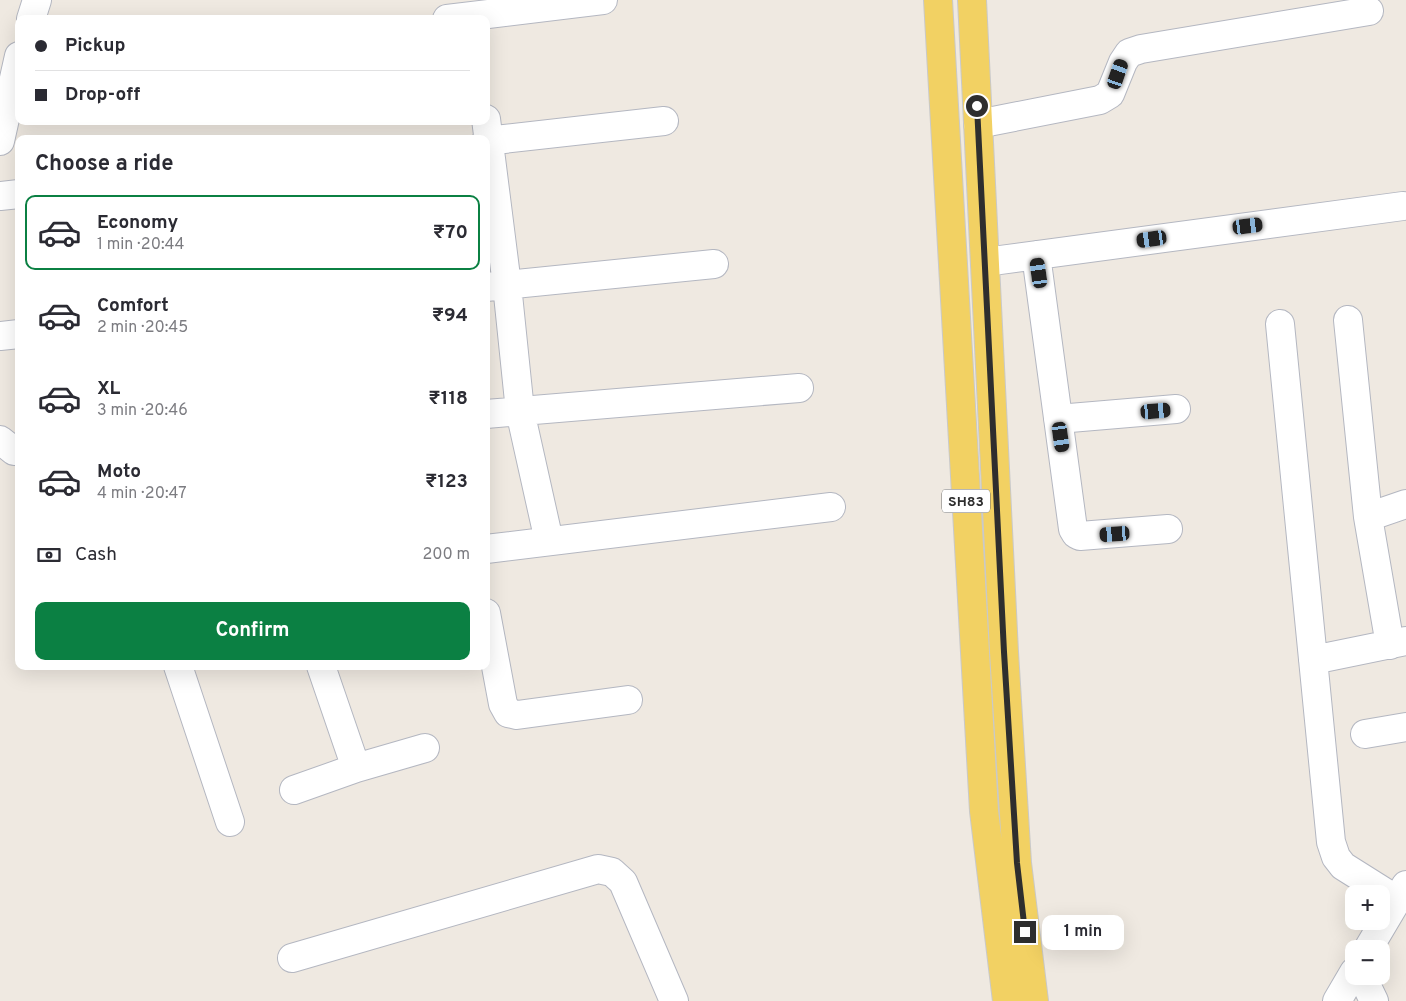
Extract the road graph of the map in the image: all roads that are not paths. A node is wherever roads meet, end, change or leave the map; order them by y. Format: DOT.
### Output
graph roads {
  1 [pos="37,0"];
  2 [pos="442,0"];
  3 [pos="603,0"];
  4 [pos="938,0"];
  5 [pos="972,0"];
  6 [pos="1369,11"];
  7 [pos="32,15"];
  8 [pos="454,15"];
  9 [pos="480,15"];
  10 [pos="15,72"];
  11 [pos="664,121"];
  12 [pos="978,124"];
  13 [pos="2,127"];
  14 [pos="488,134"];
  15 [pos="490,168"];
  16 [pos="15,194"];
  17 [pos="0,196"];
  18 [pos="1403,206"];
  19 [pos="1036,255"];
  20 [pos="984,262"];
  21 [pos="714,264"];
  22 [pos="497,286"];
  23 [pos="1348,320"];
  24 [pos="1280,324"];
  25 [pos="15,334"];
  26 [pos="0,336"];
  27 [pos="799,388"];
  28 [pos="1176,409"];
  29 [pos="520,410"];
  30 [pos="490,414"];
  31 [pos="1058,419"];
  32 [pos="0,440"];
  33 [pos="15,451"];
  34 [pos="1406,504"];
  35 [pos="831,507"];
  36 [pos="1368,517"];
  37 [pos="1168,529"];
  38 [pos="549,541"];
  39 [pos="490,548"];
  40 [pos="490,634"];
  41 [pos="1398,643"];
  42 [pos="1313,660"];
  43 [pos="179,670"];
  44 [pos="322,670"];
  45 [pos="628,700"];
  46 [pos="1406,727"];
  47 [pos="1365,734"];
  48 [pos="425,748"];
  49 [pos="356,768"];
  50 [pos="294,790"];
  51 [pos="230,822"];
  52 [pos="1402,892"];
  53 [pos="1373,940"];
  54 [pos="292,958"];
  55 [pos="1346,985"];
  56 [pos="1366,985"];
  57 [pos="674,1001"];
  58 [pos="1007,1001"];
  59 [pos="1034,1001"];
  60 [pos="1336,1001"];
  61 [pos="1374,1001"];
  1 -- 7 [label="street"];
  2 -- 8 [label="street"];
  3 -- 9 [label="street"];
  4 -- 58 [label="main road, SH83"];
  5 -- 12 [label="main road, SH83"];
  6 -- 12 [label="street"];
  10 -- 13 [label="street"];
  11 -- 14 [label="street"];
  12 -- 20 [label="main road, SH83"];
  15 -- 22 [label="street"];
  16 -- 17 [label="street"];
  18 -- 19 [label="street"];
  19 -- 20 [label="street"];
  19 -- 31 [label="street"];
  20 -- 59 [label="main road, SH83"];
  21 -- 22 [label="street"];
  22 -- 29 [label="street"];
  23 -- 36 [label="street"];
  24 -- 42 [label="street"];
  25 -- 26 [label="street"];
  27 -- 29 [label="street"];
  28 -- 31 [label="street"];
  29 -- 30 [label="street"];
  29 -- 38 [label="street"];
  31 -- 37 [label="street"];
  32 -- 33 [label="street"];
  34 -- 36 [label="street"];
  35 -- 38 [label="street"];
  36 -- 41 [label="street"];
  38 -- 39 [label="street"];
  40 -- 45 [label="street"];
  41 -- 42 [label="street"];
  42 -- 52 [label="street"];
  43 -- 51 [label="street"];
  44 -- 49 [label="street"];
  46 -- 47 [label="street"];
  48 -- 49 [label="street"];
  49 -- 50 [label="street"];
  52 -- 53 [label="street"];
  54 -- 57 [label="street"];
  55 -- 60 [label="street"];
  56 -- 61 [label="street"];
}
